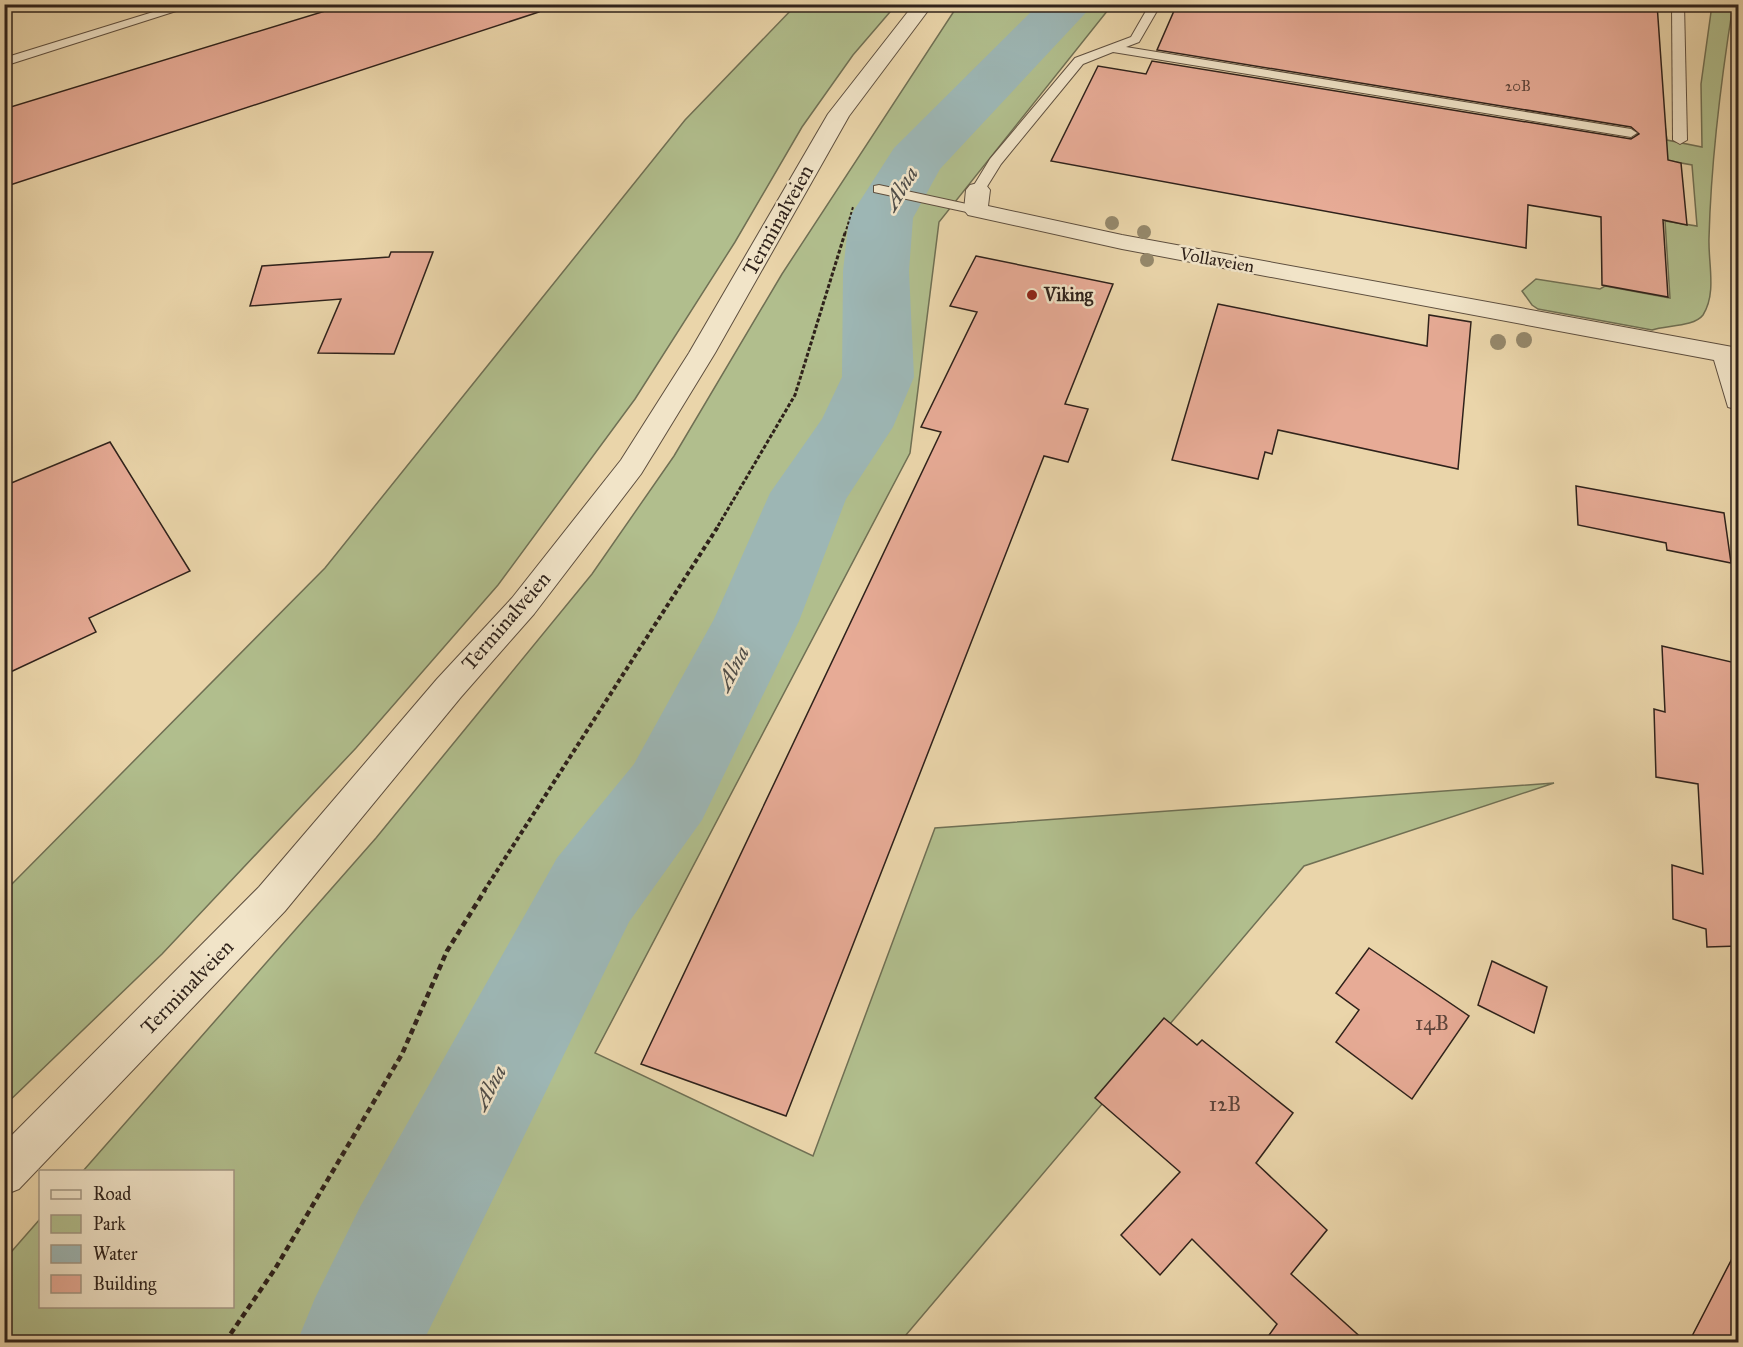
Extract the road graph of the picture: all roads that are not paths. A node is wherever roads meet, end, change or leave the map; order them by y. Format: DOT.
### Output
graph roads {
  1 [pos="193,4"];
  2 [pos="924,4"];
  3 [pos="1156,4"];
  4 [pos="1678,4"];
  5 [pos="1112,48"];
  6 [pos="4,62"];
  7 [pos="1631,133"];
  8 [pos="1680,140"];
  9 [pos="879,189"];
  10 [pos="977,200"];
  11 [pos="1732,355"];
  12 [pos="1738,401"];
  13 [pos="4,1174"];
  1 -- 6 [label="lane"];
  2 -- 13 [label="street, Terminalveien"];
  3 -- 5 [label="lane"];
  4 -- 8 [label="lane"];
  5 -- 7 [label="lane"];
  5 -- 10 [label="lane"];
  9 -- 10 [label="lane"];
  10 -- 11 [label="street, Vollaveien"];
  11 -- 12 [label="street"];
}
